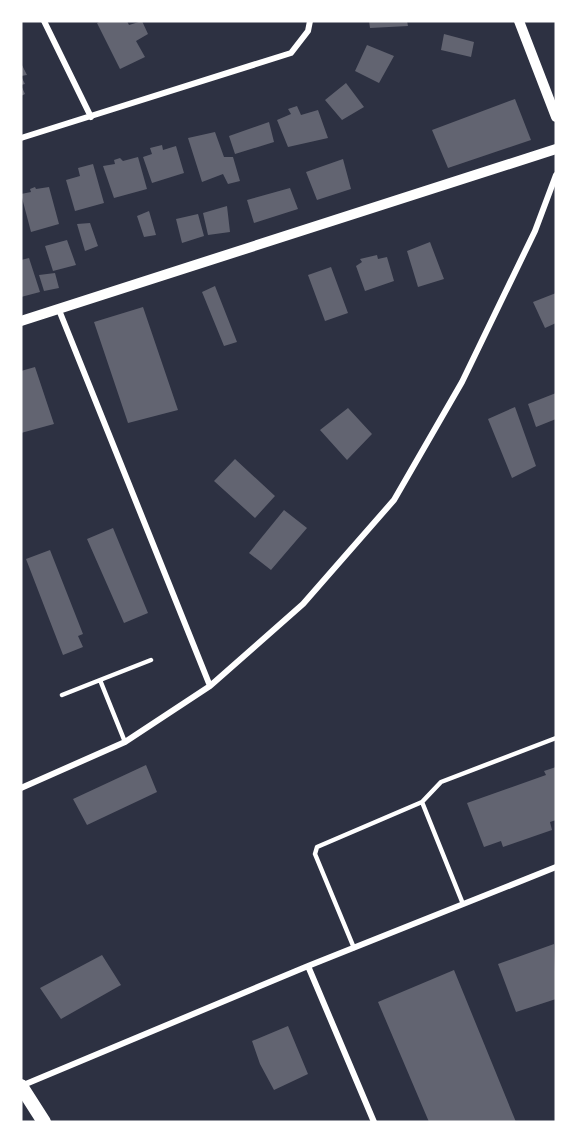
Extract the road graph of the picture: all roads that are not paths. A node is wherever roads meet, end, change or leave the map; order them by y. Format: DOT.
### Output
graph roads {
  1 [pos="44,21"];
  2 [pos="310,21"];
  3 [pos="519,21"];
  4 [pos="91,117"];
  5 [pos="556,117"];
  6 [pos="21,138"];
  7 [pos="556,149"];
  8 [pos="556,175"];
  9 [pos="58,310"];
  10 [pos="21,321"];
  11 [pos="151,660"];
  12 [pos="100,680"];
  13 [pos="210,686"];
  14 [pos="62,695"];
  15 [pos="556,738"];
  16 [pos="125,742"];
  17 [pos="21,788"];
  18 [pos="422,802"];
  19 [pos="556,867"];
  20 [pos="463,904"];
  21 [pos="354,948"];
  22 [pos="308,966"];
  23 [pos="21,1086"];
  24 [pos="44,1122"];
  25 [pos="374,1122"];
  1 -- 4 [label="street"];
  2 -- 4 [label="street"];
  3 -- 5 [label="street"];
  4 -- 6 [label="street"];
  7 -- 9 [label="street"];
  8 -- 13 [label="street"];
  9 -- 10 [label="street"];
  9 -- 13 [label="street"];
  11 -- 12 [label="lane"];
  12 -- 14 [label="lane"];
  12 -- 16 [label="lane"];
  13 -- 16 [label="street"];
  15 -- 18 [label="lane"];
  16 -- 17 [label="street"];
  18 -- 20 [label="lane"];
  18 -- 21 [label="lane"];
  19 -- 20 [label="street"];
  20 -- 21 [label="street"];
  21 -- 22 [label="street"];
  22 -- 23 [label="street"];
  22 -- 25 [label="street"];
  23 -- 24 [label="main road"];
}
